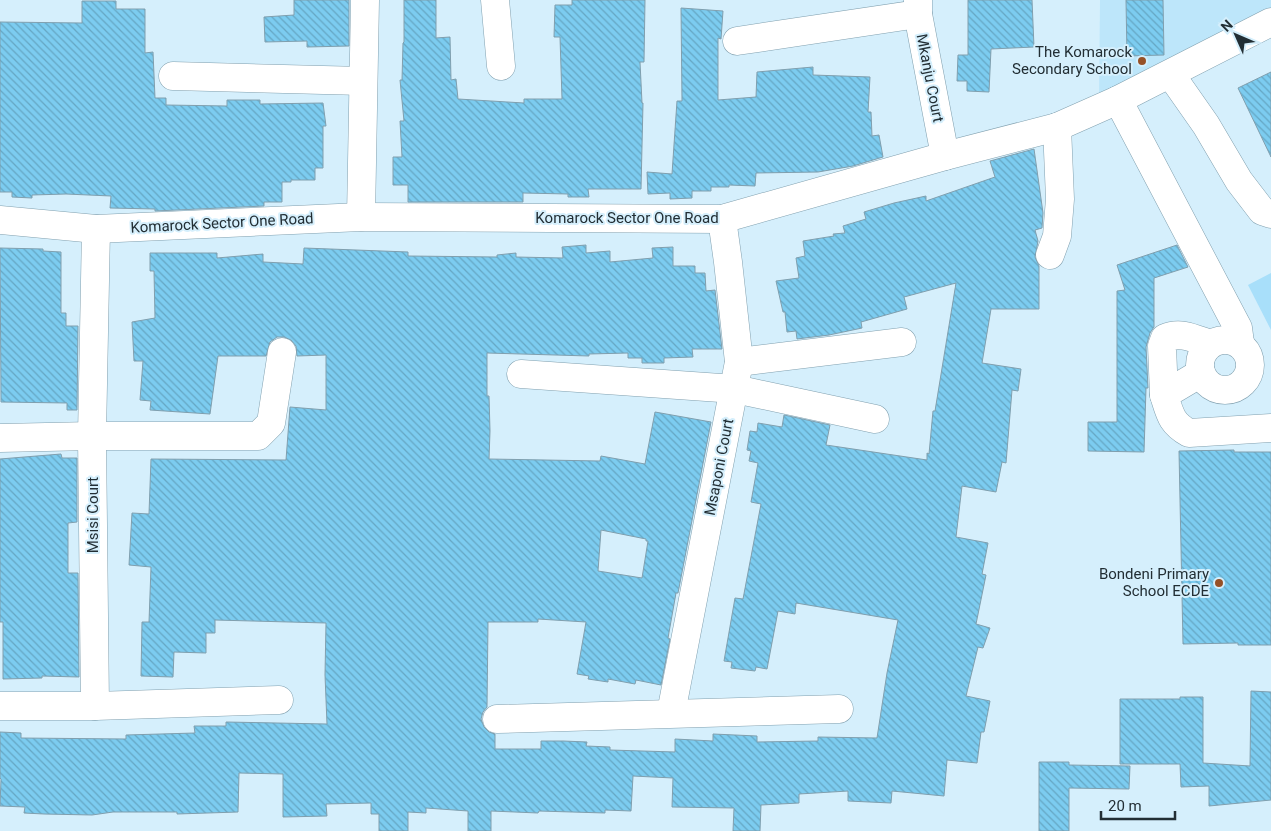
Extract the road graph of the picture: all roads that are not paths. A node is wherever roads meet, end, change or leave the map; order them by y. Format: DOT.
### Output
graph roads {
  1 [pos="365,0"];
  2 [pos="495,0"];
  3 [pos="918,7"];
  4 [pos="1271,22"];
  5 [pos="737,41"];
  6 [pos="501,66"];
  7 [pos="1171,75"];
  8 [pos="173,76"];
  9 [pos="363,82"];
  10 [pos="1118,100"];
  11 [pos="1057,127"];
  12 [pos="945,156"];
  13 [pos="1271,214"];
  14 [pos="361,217"];
  15 [pos="722,219"];
  16 [pos="0,220"];
  17 [pos="96,229"];
  18 [pos="1050,255"];
  19 [pos="902,342"];
  20 [pos="1240,343"];
  21 [pos="1210,344"];
  22 [pos="282,352"];
  23 [pos="739,362"];
  24 [pos="1201,373"];
  25 [pos="521,374"];
  26 [pos="734,389"];
  27 [pos="1164,395"];
  28 [pos="875,419"];
  29 [pos="1271,428"];
  30 [pos="92,436"];
  31 [pos="0,438"];
  32 [pos="279,700"];
  33 [pos="0,706"];
  34 [pos="95,706"];
  35 [pos="839,709"];
  36 [pos="671,714"];
  37 [pos="496,719"];
  1 -- 9 [label="street"];
  2 -- 6 [label="street"];
  3 -- 5 [label="street"];
  3 -- 12 [label="street, Mkanju Court"];
  4 -- 7 [label="street, Komarock Sector One Road"];
  7 -- 10 [label="street, Komarock Sector One Road"];
  7 -- 13 [label="street"];
  8 -- 9 [label="street"];
  9 -- 14 [label="street"];
  10 -- 11 [label="street, Komarock Sector One Road"];
  10 -- 20 [label="street"];
  11 -- 12 [label="street, Komarock Sector One Road"];
  11 -- 18 [label="street"];
  12 -- 15 [label="street, Komarock Sector One Road"];
  14 -- 15 [label="street, Komarock Sector One Road"];
  14 -- 17 [label="street, Komarock Sector One Road"];
  15 -- 23 [label="street, Msaponi Court"];
  16 -- 17 [label="street, Komarock Sector One Road"];
  17 -- 30 [label="street, Msisi Court"];
  19 -- 23 [label="street"];
  20 -- 21 [label="street"];
  20 -- 24 [label="street"];
  21 -- 24 [label="street"];
  21 -- 27 [label="street"];
  22 -- 30 [label="street"];
  23 -- 26 [label="street, Msaponi Court"];
  24 -- 27 [label="street"];
  25 -- 26 [label="street"];
  26 -- 28 [label="street"];
  26 -- 36 [label="street, Msaponi Court"];
  27 -- 29 [label="street"];
  30 -- 31 [label="street"];
  30 -- 34 [label="street, Msisi Court"];
  32 -- 34 [label="street"];
  33 -- 34 [label="street"];
  35 -- 36 [label="street"];
  36 -- 37 [label="street"];
}
